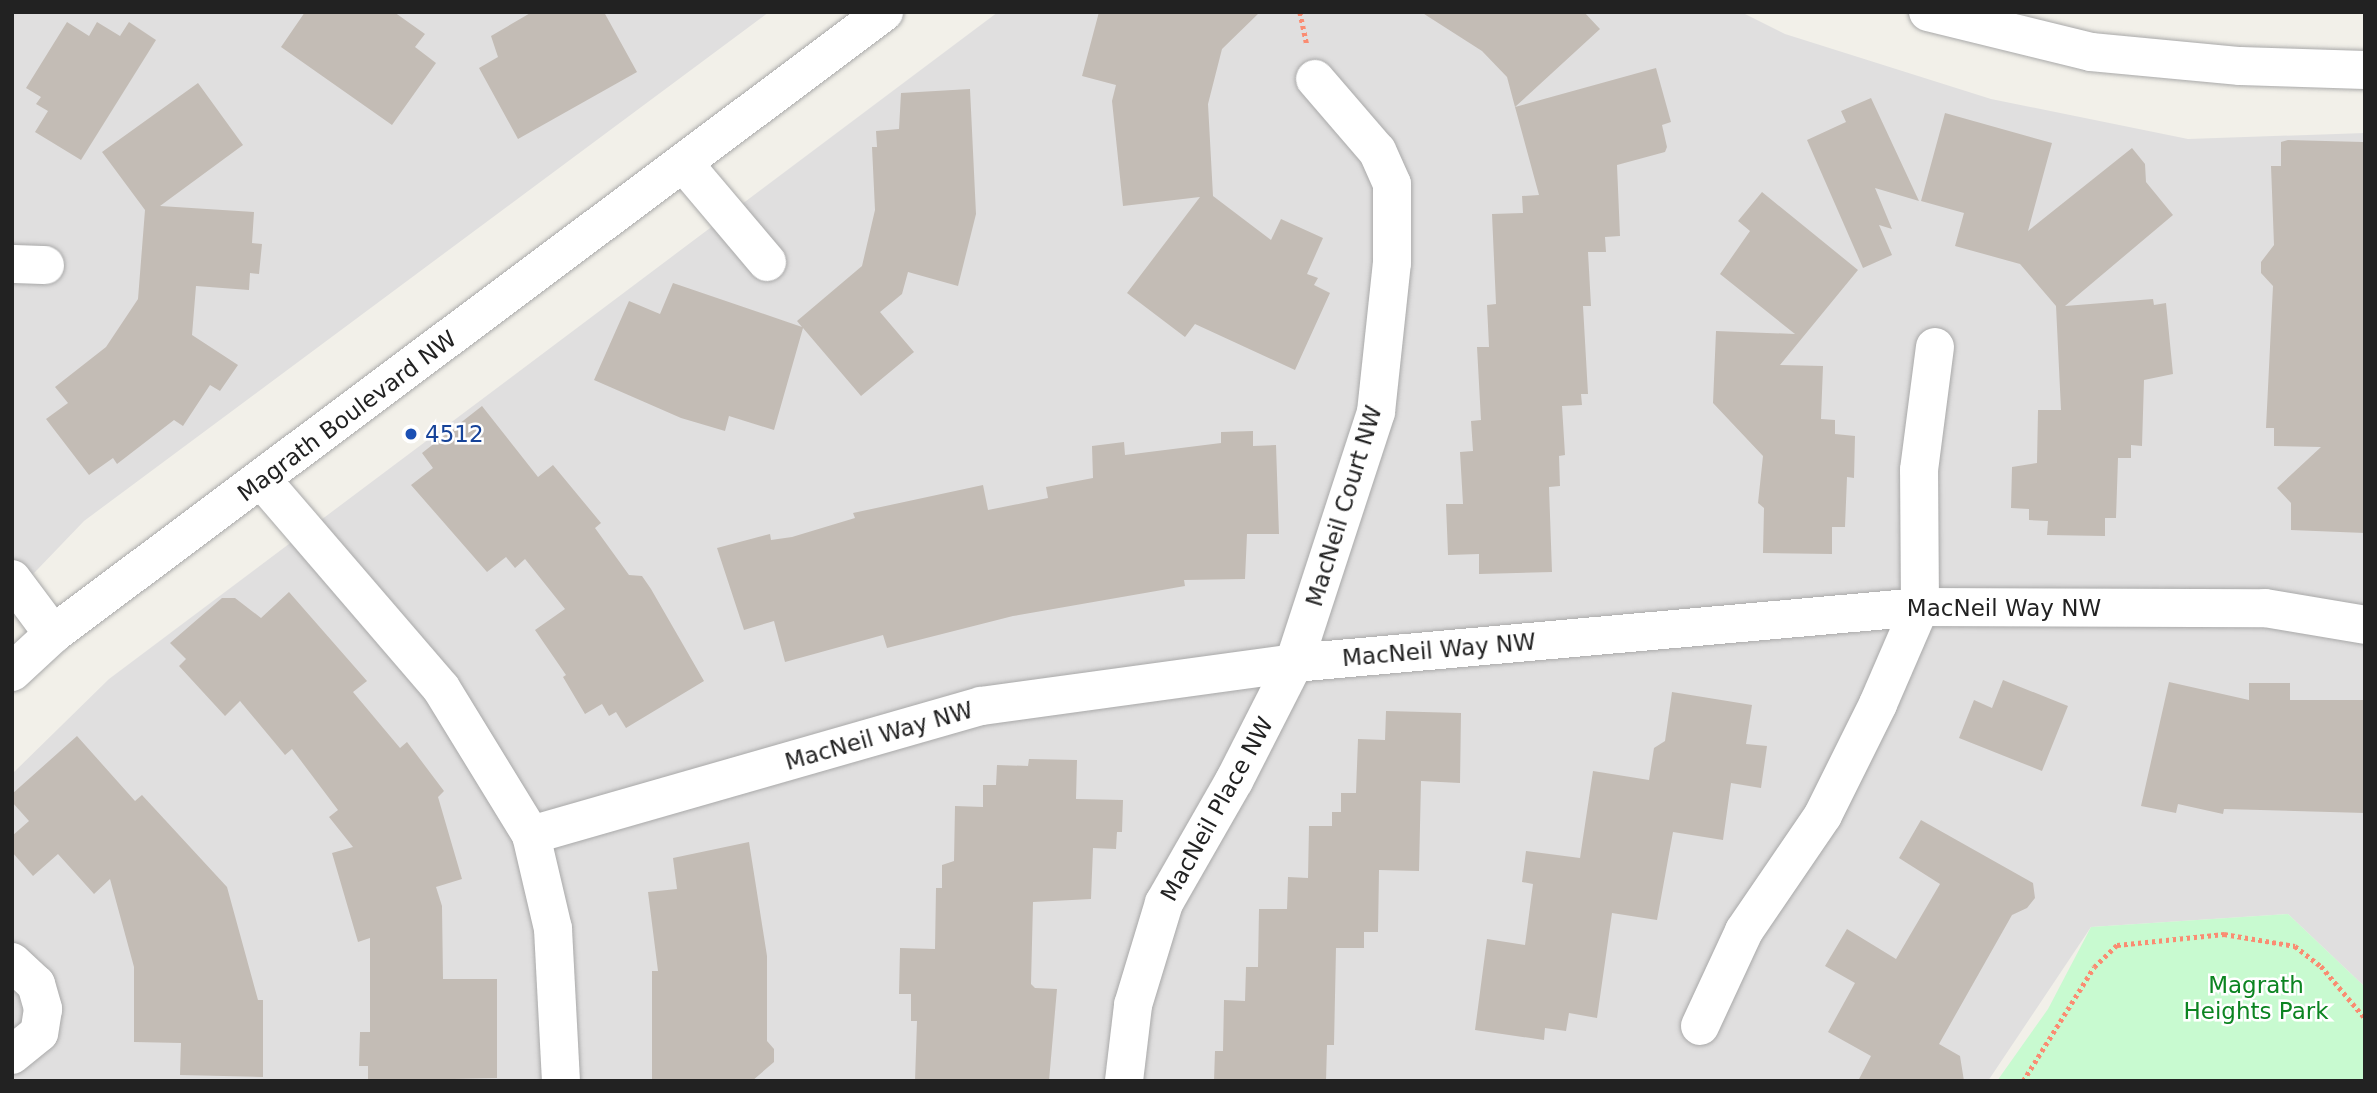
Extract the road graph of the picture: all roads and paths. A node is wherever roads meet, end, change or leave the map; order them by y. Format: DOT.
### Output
graph roads {
  1 [pos="884,12"];
  2 [pos="1928,12"];
  3 [pos="2365,70"];
  4 [pos="1315,79"];
  5 [pos="685,165"];
  6 [pos="767,262"];
  7 [pos="1935,347"];
  8 [pos="262,480"];
  9 [pos="12,579"];
  10 [pos="1920,607"];
  11 [pos="2365,625"];
  12 [pos="52,634"];
  13 [pos="1294,663"];
  14 [pos="12,672"];
  15 [pos="531,835"];
  16 [pos="12,962"];
  17 [pos="2365,1018"];
  18 [pos="1700,1026"];
  19 [pos="12,1055"];
  20 [pos="561,1081"];
  21 [pos="1124,1081"];
  22 [pos="2022,1081"];
  1 -- 5 [label="street, Magrath Boulevard NW"];
  2 -- 3 [label="street"];
  4 -- 13 [label="street, MacNeil Court NW"];
  5 -- 6 [label="street"];
  5 -- 8 [label="street, Magrath Boulevard NW"];
  7 -- 10 [label="street"];
  8 -- 12 [label="street, Magrath Boulevard NW"];
  8 -- 15 [label="street"];
  9 -- 12 [label="street"];
  10 -- 11 [label="street, MacNeil Way NW"];
  10 -- 13 [label="street, MacNeil Way NW"];
  10 -- 18 [label="street"];
  12 -- 14 [label="street, Magrath Boulevard NW"];
  13 -- 15 [label="street, MacNeil Way NW"];
  13 -- 21 [label="street, MacNeil Place NW"];
  15 -- 20 [label="street"];
  16 -- 19 [label="street"];
  17 -- 22 [label="path"];
}
